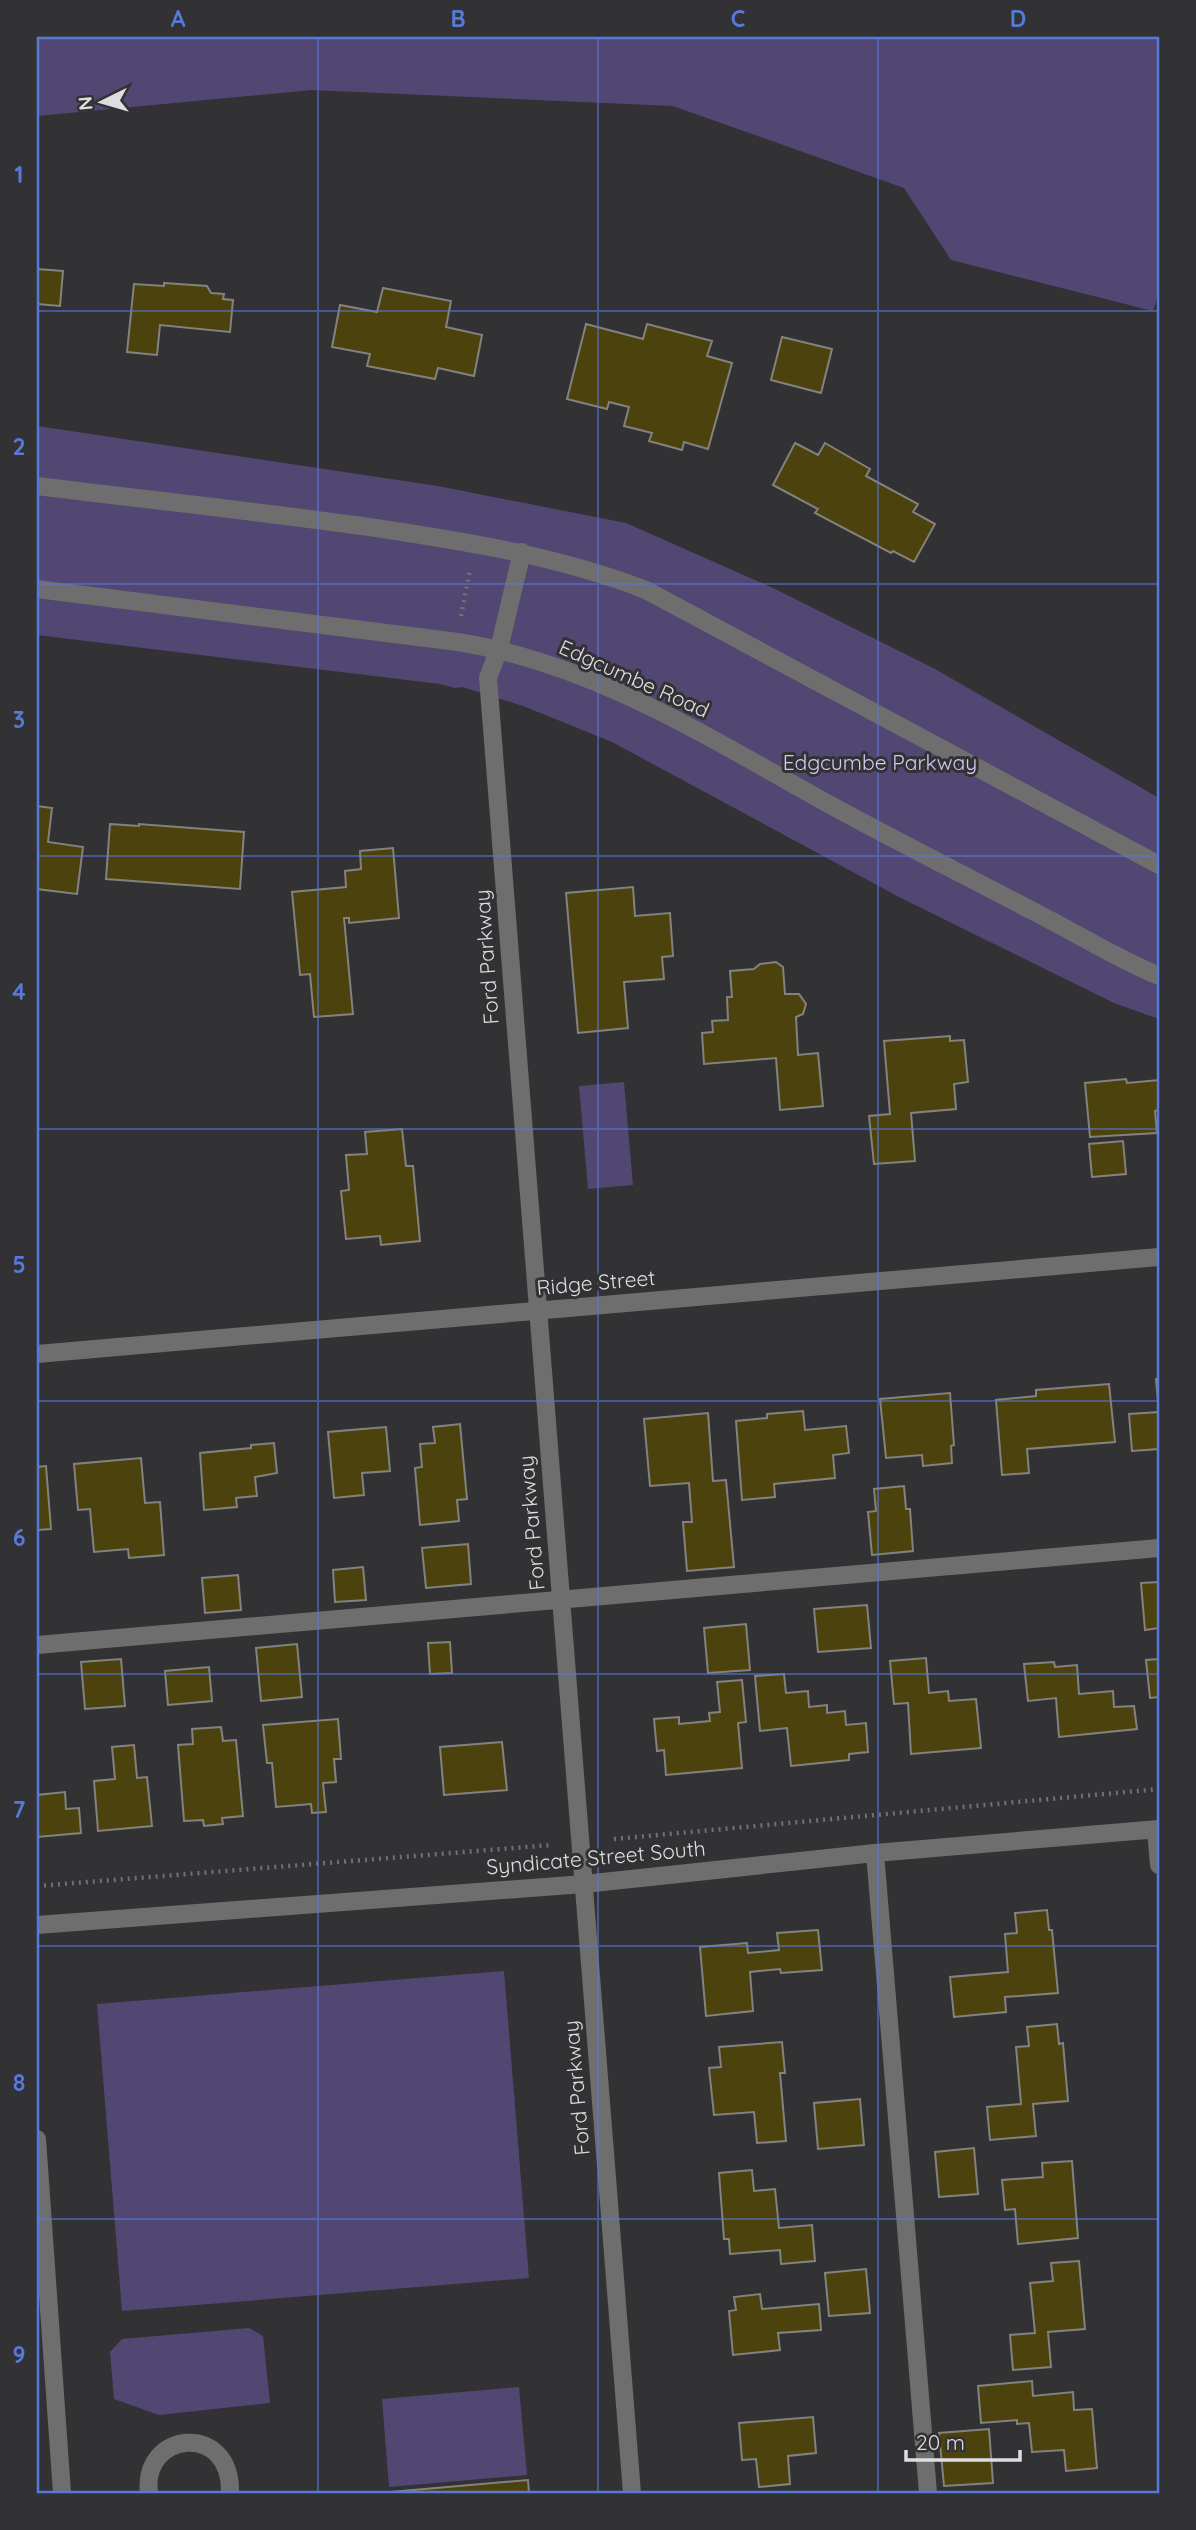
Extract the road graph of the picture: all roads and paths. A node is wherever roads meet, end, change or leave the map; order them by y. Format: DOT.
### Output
graph roads {
  1 [pos="37,486"];
  2 [pos="522,552"];
  3 [pos="472,561"];
  4 [pos="37,589"];
  5 [pos="460,620"];
  6 [pos="499,649"];
  7 [pos="1159,865"];
  8 [pos="1159,976"];
  9 [pos="1159,1257"];
  10 [pos="537,1311"];
  11 [pos="37,1354"];
  12 [pos="1159,1548"];
  13 [pos="561,1600"];
  14 [pos="37,1645"];
  15 [pos="1159,1790"];
  16 [pos="1158,1829"];
  17 [pos="614,1839"];
  18 [pos="552,1845"];
  19 [pos="875,1853"];
  20 [pos="1159,1865"];
  21 [pos="584,1884"];
  22 [pos="37,1886"];
  23 [pos="37,1926"];
  24 [pos="37,2139"];
  25 [pos="62,2493"];
  26 [pos="149,2493"];
  27 [pos="230,2493"];
  28 [pos="632,2493"];
  29 [pos="928,2493"];
  1 -- 2 [label="street"];
  2 -- 6 [label="street, Ford Parkway"];
  2 -- 7 [label="street"];
  3 -- 5 [label="path"];
  4 -- 6 [label="street, Edgcumbe Road"];
  6 -- 8 [label="street, Edgcumbe Road"];
  6 -- 10 [label="street, Ford Parkway"];
  9 -- 10 [label="street, Ridge Street"];
  10 -- 11 [label="street, Ridge Street"];
  10 -- 13 [label="street, Ford Parkway"];
  12 -- 13 [label="street"];
  13 -- 14 [label="street"];
  13 -- 21 [label="street, Ford Parkway"];
  15 -- 17 [label="path"];
  16 -- 19 [label="street, Syndicate Street South"];
  16 -- 20 [label="street"];
  18 -- 22 [label="path"];
  19 -- 21 [label="street, Syndicate Street South"];
  19 -- 29 [label="street"];
  21 -- 23 [label="street, Syndicate Street South"];
  21 -- 28 [label="street, Ford Parkway"];
  24 -- 25 [label="street"];
  26 -- 27 [label="street"];
}
